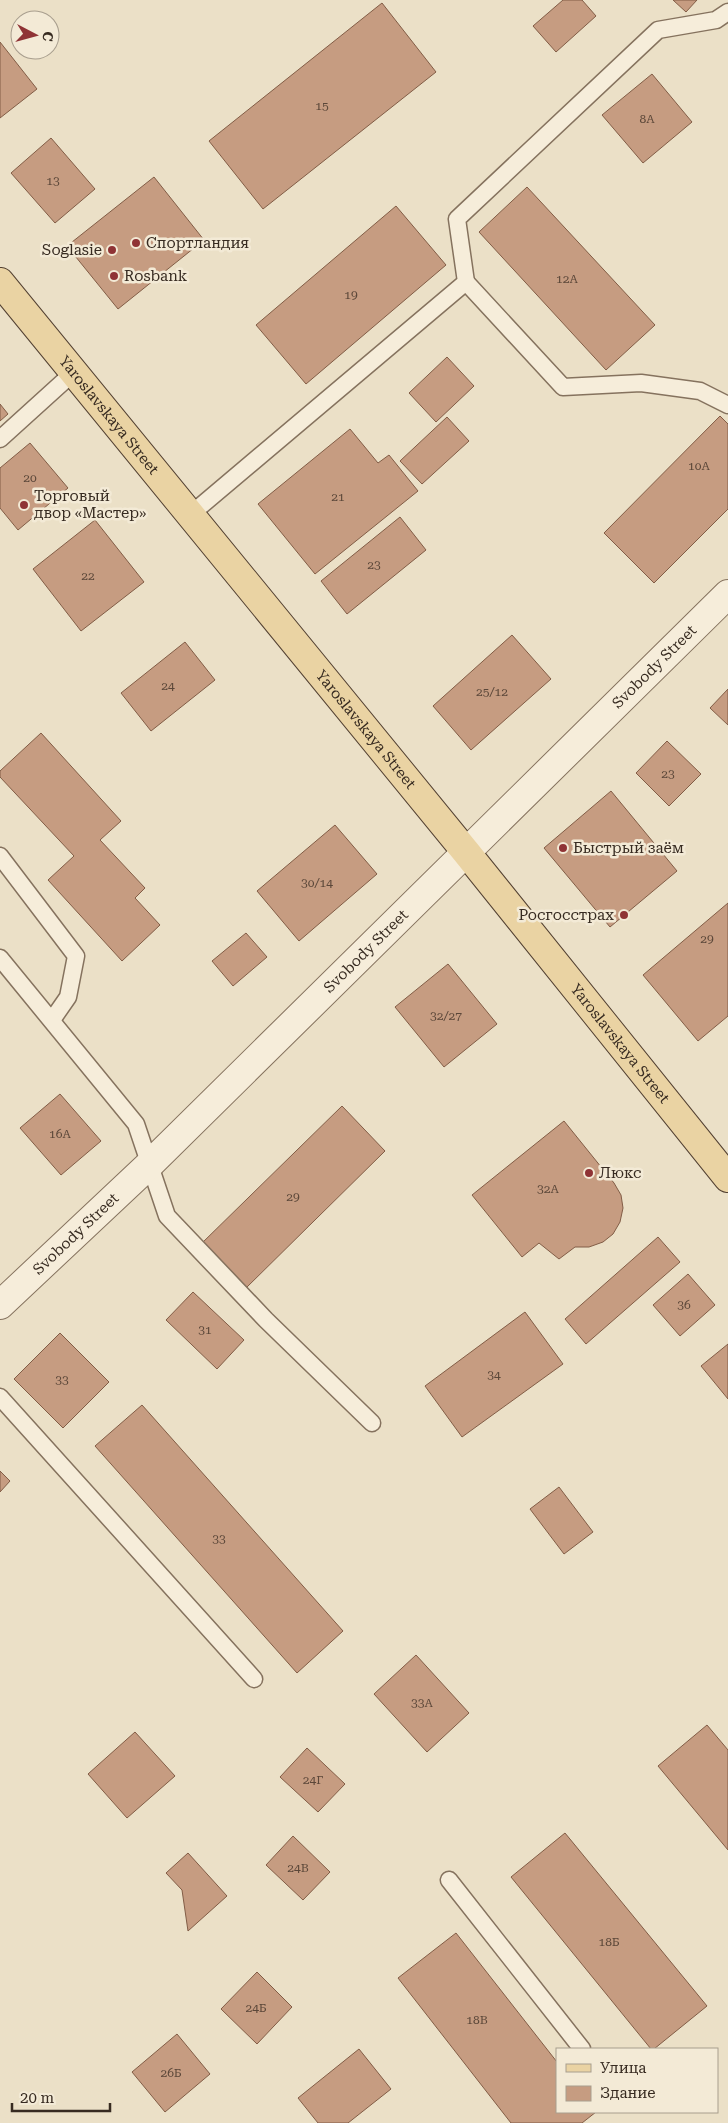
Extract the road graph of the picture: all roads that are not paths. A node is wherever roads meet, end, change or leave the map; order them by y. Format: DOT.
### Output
graph roads {
  1 [pos="728,12"];
  2 [pos="0,282"];
  3 [pos="466,282"];
  4 [pos="74,372"];
  5 [pos="728,405"];
  6 [pos="0,439"];
  7 [pos="190,515"];
  8 [pos="728,594"];
  9 [pos="466,852"];
  10 [pos="0,856"];
  11 [pos="0,958"];
  12 [pos="52,1020"];
  13 [pos="150,1164"];
  14 [pos="728,1178"];
  15 [pos="0,1306"];
  16 [pos="0,1397"];
  17 [pos="372,1423"];
  18 [pos="254,1680"];
  19 [pos="449,1880"];
  20 [pos="581,2048"];
  1 -- 3 [label="lane"];
  2 -- 4 [label="main road, Yaroslavskaya Street"];
  3 -- 5 [label="lane"];
  3 -- 7 [label="lane"];
  4 -- 6 [label="lane"];
  4 -- 7 [label="main road, Yaroslavskaya Street"];
  7 -- 9 [label="main road, Yaroslavskaya Street"];
  8 -- 9 [label="street, Svobody Street"];
  9 -- 13 [label="street, Svobody Street"];
  9 -- 14 [label="main road, Yaroslavskaya Street"];
  10 -- 12 [label="lane"];
  11 -- 12 [label="lane"];
  12 -- 13 [label="lane"];
  13 -- 15 [label="street, Svobody Street"];
  13 -- 17 [label="lane"];
  16 -- 18 [label="lane"];
  19 -- 20 [label="lane"];
}
